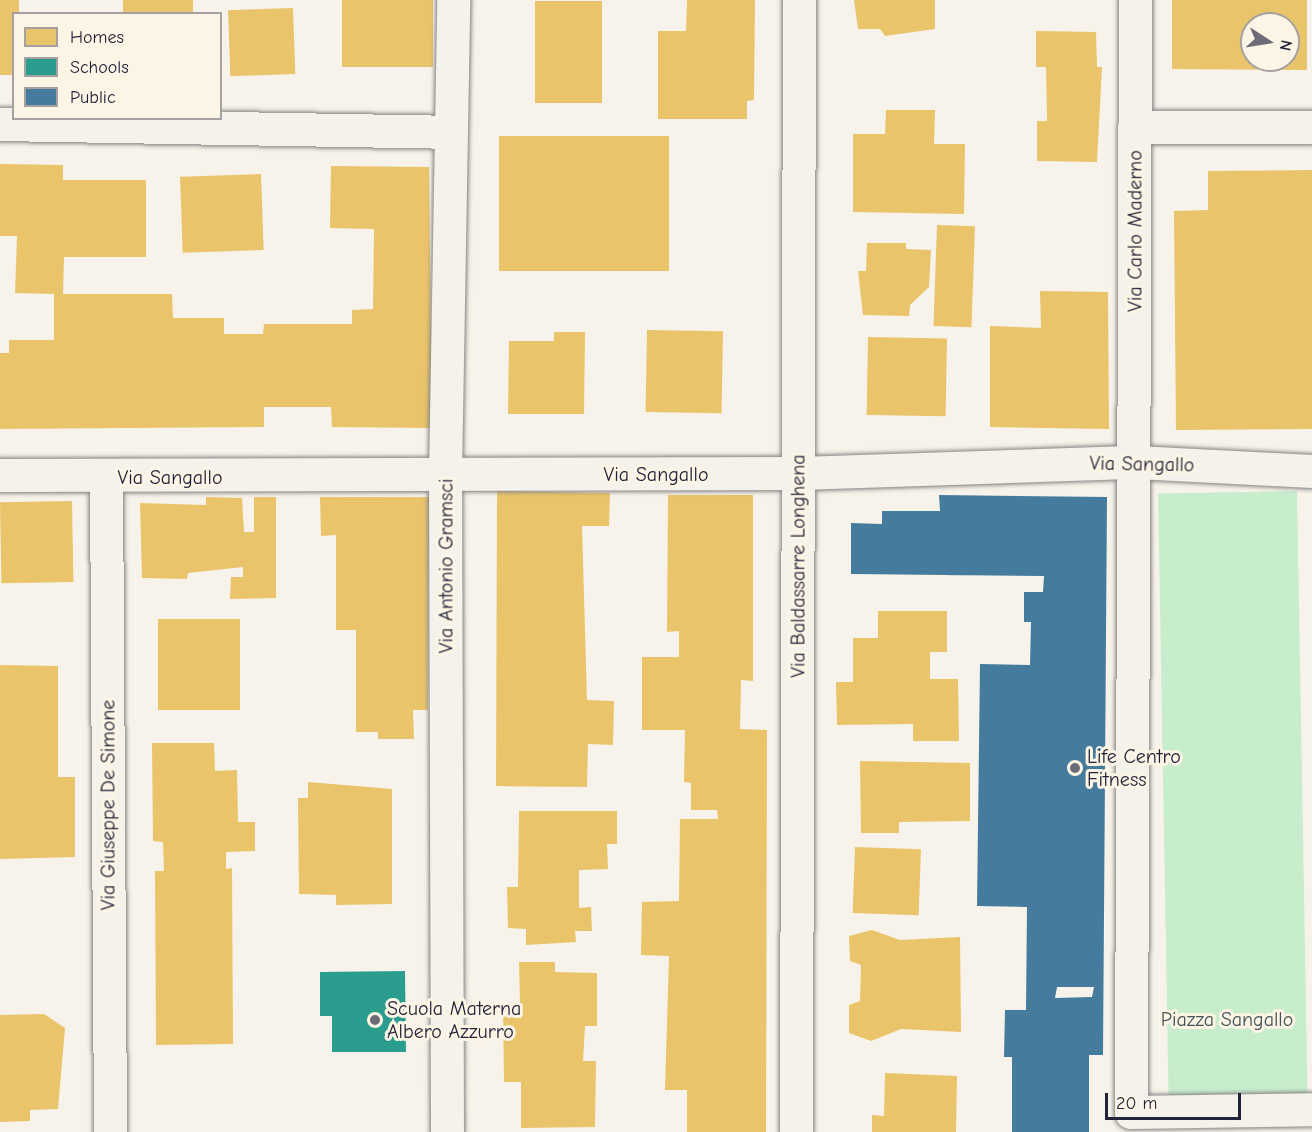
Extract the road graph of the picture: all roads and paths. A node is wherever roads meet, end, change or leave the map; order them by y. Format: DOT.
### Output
graph roads {
  1 [pos="453,0"];
  2 [pos="799,0"];
  3 [pos="1135,0"];
  4 [pos="0,124"];
  5 [pos="1134,127"];
  6 [pos="1312,127"];
  7 [pos="450,132"];
  8 [pos="1136,462"];
  9 [pos="1312,471"];
  10 [pos="799,473"];
  11 [pos="445,474"];
  12 [pos="0,476"];
  13 [pos="106,478"];
  14 [pos="1312,1109"];
  15 [pos="110,1132"];
  16 [pos="447,1132"];
  17 [pos="796,1132"];
  1 -- 7 [label="street, Via Antonio Gramsci"];
  2 -- 10 [label="street, Via Baldassarre Longhena"];
  3 -- 5 [label="street, Via Carlo Maderno"];
  4 -- 7 [label="street"];
  5 -- 6 [label="street"];
  5 -- 8 [label="street, Via Carlo Maderno"];
  7 -- 11 [label="street, Via Antonio Gramsci"];
  8 -- 9 [label="street, Via Sangallo"];
  8 -- 10 [label="street, Via Sangallo"];
  8 -- 14 [label="street"];
  10 -- 11 [label="street, Via Sangallo"];
  10 -- 17 [label="street, Via Baldassarre Longhena"];
  11 -- 13 [label="street, Via Sangallo"];
  11 -- 16 [label="street, Via Antonio Gramsci"];
  12 -- 13 [label="street, Via Sangallo"];
  13 -- 15 [label="street, Via Giuseppe De Simone"];
}
